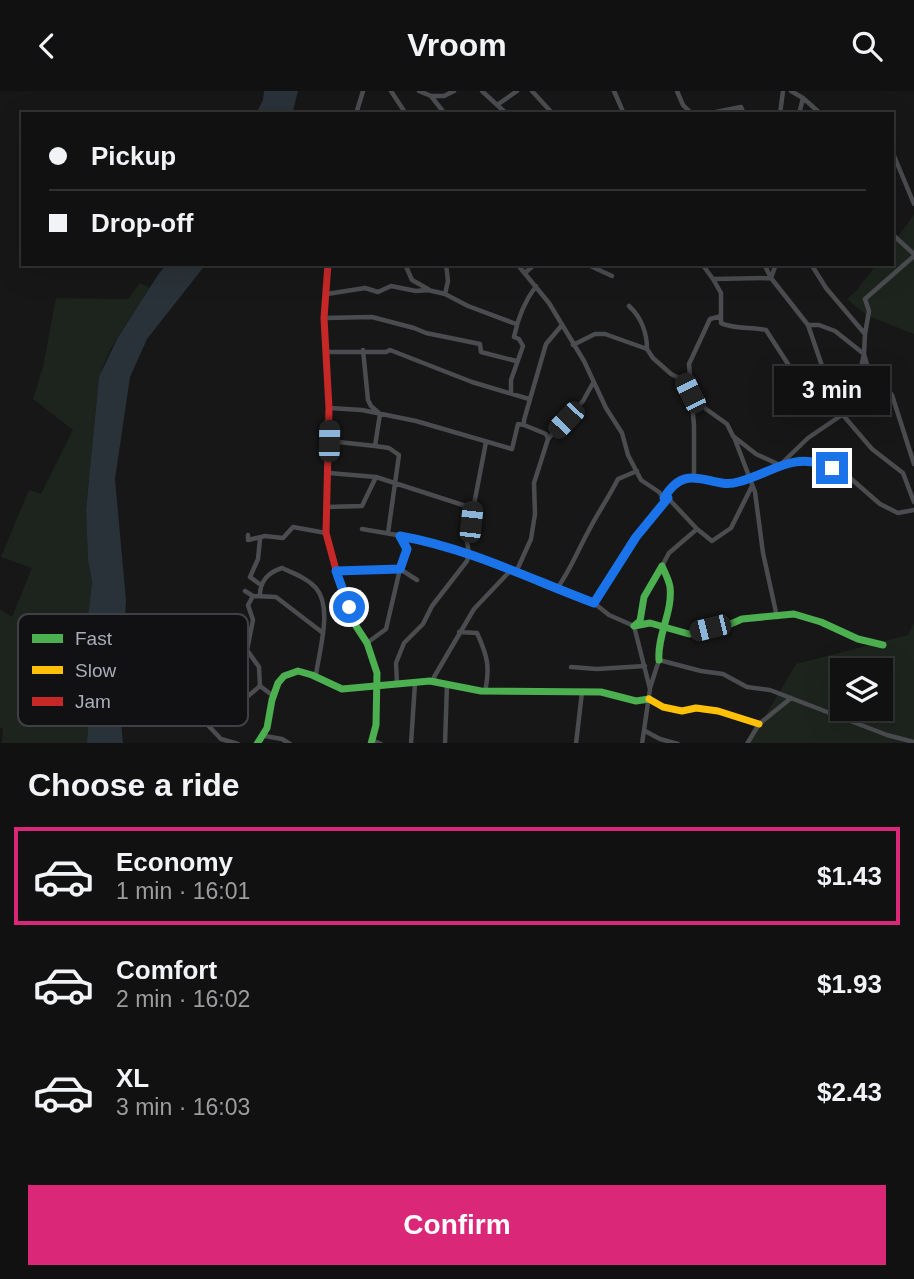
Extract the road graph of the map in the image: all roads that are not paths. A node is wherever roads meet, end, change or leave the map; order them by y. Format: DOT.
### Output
graph roads {
  1 [pos="363,91"];
  2 [pos="391,91"];
  3 [pos="419,91"];
  4 [pos="454,91"];
  5 [pos="482,91"];
  6 [pos="517,91"];
  7 [pos="532,91"];
  8 [pos="614,91"];
  9 [pos="677,91"];
  10 [pos="783,91"];
  11 [pos="791,91"];
  12 [pos="431,96"];
  13 [pos="803,98"];
  14 [pos="497,105"];
  15 [pos="357,112"];
  16 [pos="402,112"];
  17 [pos="443,112"];
  18 [pos="505,112"];
  19 [pos="551,112"];
  20 [pos="623,112"];
  21 [pos="690,112"];
  22 [pos="716,112"];
  23 [pos="743,112"];
  24 [pos="780,112"];
  25 [pos="800,112"];
  26 [pos="819,112"];
  27 [pos="894,156"];
  28 [pos="914,204"];
  29 [pos="894,236"];
  30 [pos="914,255"];
  31 [pos="328,266"];
  32 [pos="406,266"];
  33 [pos="446,266"];
  34 [pos="519,266"];
  35 [pos="533,266"];
  36 [pos="590,266"];
  37 [pos="703,266"];
  38 [pos="765,266"];
  39 [pos="775,266"];
  40 [pos="812,266"];
  41 [pos="525,273"];
  42 [pos="612,276"];
  43 [pos="771,278"];
  44 [pos="713,279"];
  45 [pos="536,286"];
  46 [pos="429,289"];
  47 [pos="327,294"];
  48 [pos="445,294"];
  49 [pos="629,306"];
  50 [pos="721,316"];
  51 [pos="324,318"];
  52 [pos="516,324"];
  53 [pos="562,325"];
  54 [pos="808,325"];
  55 [pos="865,334"];
  56 [pos="573,345"];
  57 [pos="647,349"];
  58 [pos="363,351"];
  59 [pos="326,352"];
  60 [pos="864,354"];
  61 [pos="516,361"];
  62 [pos="593,383"];
  63 [pos="511,393"];
  64 [pos="690,393"];
  65 [pos="832,395"];
  66 [pos="529,399"];
  67 [pos="329,408"];
  68 [pos="380,414"];
  69 [pos="842,414"];
  70 [pos="524,425"];
  71 [pos="733,436"];
  72 [pos="548,439"];
  73 [pos="329,441"];
  74 [pos="486,442"];
  75 [pos="375,446"];
  76 [pos="914,464"];
  77 [pos="780,465"];
  78 [pos="637,471"];
  79 [pos="329,473"];
  80 [pos="376,477"];
  81 [pos="750,477"];
  82 [pos="694,478"];
  83 [pos="396,484"];
  84 [pos="753,485"];
  85 [pos="666,498"];
  86 [pos="914,502"];
  87 [pos="326,507"];
  88 [pos="472,507"];
  89 [pos="914,510"];
  90 [pos="362,529"];
  91 [pos="697,529"];
  92 [pos="326,533"];
  93 [pos="388,533"];
  94 [pos="248,535"];
  95 [pos="400,536"];
  96 [pos="260,539"];
  97 [pos="469,554"];
  98 [pos="662,566"];
  99 [pos="400,569"];
  100 [pos="336,571"];
  101 [pos="510,571"];
  102 [pos="417,580"];
  103 [pos="261,585"];
  104 [pos="556,590"];
  105 [pos="244,591"];
  106 [pos="260,595"];
  107 [pos="253,596"];
  108 [pos="594,603"];
  109 [pos="777,617"];
  110 [pos="634,625"];
  111 [pos="663,627"];
  112 [pos="459,632"];
  113 [pos="323,633"];
  114 [pos="367,643"];
  115 [pos="248,645"];
  116 [pos="883,645"];
  117 [pos="248,651"];
  118 [pos="659,660"];
  119 [pos="645,666"];
  120 [pos="571,667"];
  121 [pos="316,675"];
  122 [pos="435,681"];
  123 [pos="415,683"];
  124 [pos="260,685"];
  125 [pos="397,685"];
  126 [pos="447,685"];
  127 [pos="377,687"];
  128 [pos="650,689"];
  129 [pos="583,691"];
  130 [pos="485,693"];
  131 [pos="272,695"];
  132 [pos="248,696"];
  133 [pos="791,698"];
  134 [pos="648,699"];
  135 [pos="759,724"];
  136 [pos="209,726"];
  137 [pos="645,731"];
  138 [pos="265,736"];
  139 [pos="371,742"];
  140 [pos="914,742"];
  141 [pos="235,743"];
  142 [pos="258,743"];
  143 [pos="288,743"];
  144 [pos="411,743"];
  145 [pos="445,743"];
  146 [pos="576,743"];
  147 [pos="642,743"];
  148 [pos="674,743"];
  149 [pos="748,743"];
  1 -- 15 [label="street"];
  2 -- 16 [label="street"];
  3 -- 12 [label="street"];
  4 -- 12 [label="street"];
  5 -- 14 [label="street"];
  6 -- 14 [label="street"];
  7 -- 19 [label="street"];
  8 -- 20 [label="street"];
  9 -- 21 [label="street"];
  10 -- 24 [label="street"];
  11 -- 13 [label="street"];
  12 -- 17 [label="street"];
  13 -- 25 [label="street"];
  13 -- 26 [label="street"];
  14 -- 18 [label="street"];
  22 -- 23 [label="street"];
  27 -- 28 [label="street"];
  29 -- 30 [label="street"];
  30 -- 55 [label="street"];
  31 -- 47 [label="street"];
  32 -- 46 [label="street"];
  33 -- 48 [label="street"];
  34 -- 41 [label="street"];
  35 -- 41 [label="street"];
  36 -- 42 [label="street"];
  37 -- 44 [label="street"];
  38 -- 43 [label="street"];
  39 -- 43 [label="street"];
  40 -- 55 [label="street"];
  41 -- 45 [label="street"];
  43 -- 44 [label="street"];
  43 -- 54 [label="street"];
  44 -- 50 [label="street"];
  45 -- 52 [label="street"];
  45 -- 53 [label="street"];
  46 -- 47 [label="street"];
  46 -- 48 [label="street"];
  47 -- 51 [label="street"];
  48 -- 52 [label="street"];
  49 -- 57 [label="street"];
  50 -- 64 [label="street"];
  50 -- 65 [label="street"];
  51 -- 59 [label="street"];
  51 -- 61 [label="street"];
  52 -- 61 [label="street"];
  53 -- 56 [label="street"];
  53 -- 66 [label="street"];
  54 -- 60 [label="street"];
  54 -- 65 [label="street"];
  55 -- 60 [label="street"];
  56 -- 57 [label="street"];
  56 -- 62 [label="street"];
  57 -- 64 [label="street"];
  58 -- 59 [label="street"];
  58 -- 63 [label="street"];
  58 -- 68 [label="street"];
  59 -- 67 [label="street"];
  60 -- 69 [label="street"];
  60 -- 76 [label="street"];
  61 -- 63 [label="street"];
  62 -- 72 [label="street"];
  62 -- 78 [label="street"];
  63 -- 66 [label="street"];
  64 -- 71 [label="street"];
  64 -- 82 [label="street"];
  65 -- 69 [label="street"];
  66 -- 70 [label="street"];
  67 -- 68 [label="street"];
  67 -- 73 [label="street"];
  68 -- 74 [label="street"];
  68 -- 75 [label="street"];
  69 -- 77 [label="street"];
  69 -- 86 [label="street"];
  70 -- 72 [label="street"];
  70 -- 74 [label="street"];
  71 -- 77 [label="street"];
  71 -- 81 [label="street"];
  72 -- 101 [label="street"];
  73 -- 75 [label="street"];
  73 -- 79 [label="street"];
  74 -- 88 [label="street"];
  75 -- 83 [label="street"];
  77 -- 81 [label="street"];
  77 -- 89 [label="street"];
  78 -- 85 [label="street"];
  78 -- 104 [label="street"];
  79 -- 80 [label="street"];
  79 -- 87 [label="street"];
  80 -- 83 [label="street"];
  80 -- 87 [label="street"];
  81 -- 82 [label="street"];
  81 -- 84 [label="street"];
  82 -- 85 [label="street"];
  83 -- 88 [label="street"];
  83 -- 93 [label="street"];
  84 -- 91 [label="street"];
  84 -- 109 [label="street"];
  85 -- 91 [label="street"];
  85 -- 108 [label="street"];
  87 -- 92 [label="street"];
  88 -- 97 [label="street"];
  90 -- 93 [label="street"];
  91 -- 98 [label="street"];
  92 -- 96 [label="street"];
  92 -- 100 [label="street"];
  93 -- 95 [label="street"];
  94 -- 96 [label="street"];
  95 -- 97 [label="street"];
  95 -- 99 [label="street"];
  96 -- 103 [label="street"];
  97 -- 101 [label="street"];
  97 -- 125 [label="street"];
  98 -- 110 [label="street"];
  98 -- 111 [label="street"];
  99 -- 100 [label="street"];
  99 -- 102 [label="street"];
  99 -- 114 [label="street"];
  100 -- 114 [label="street"];
  101 -- 104 [label="street"];
  101 -- 112 [label="street"];
  103 -- 106 [label="street"];
  103 -- 113 [label="street"];
  104 -- 108 [label="street"];
  105 -- 107 [label="street"];
  106 -- 107 [label="street"];
  106 -- 113 [label="street"];
  107 -- 115 [label="street"];
  108 -- 110 [label="street"];
  109 -- 111 [label="street"];
  109 -- 116 [label="street"];
  110 -- 111 [label="street"];
  110 -- 119 [label="street"];
  111 -- 118 [label="street"];
  112 -- 122 [label="street"];
  112 -- 130 [label="street"];
  113 -- 121 [label="street"];
  114 -- 127 [label="street"];
  117 -- 124 [label="street"];
  118 -- 128 [label="street"];
  118 -- 133 [label="street"];
  119 -- 120 [label="street"];
  119 -- 128 [label="street"];
  121 -- 127 [label="street"];
  121 -- 131 [label="street"];
  122 -- 123 [label="street"];
  122 -- 126 [label="street"];
  123 -- 125 [label="street"];
  123 -- 144 [label="street"];
  124 -- 131 [label="street"];
  124 -- 132 [label="street"];
  125 -- 127 [label="street"];
  126 -- 130 [label="street"];
  126 -- 145 [label="street"];
  127 -- 139 [label="street"];
  128 -- 134 [label="street"];
  129 -- 130 [label="street"];
  129 -- 134 [label="street"];
  129 -- 146 [label="street"];
  131 -- 138 [label="street"];
  133 -- 135 [label="street"];
  133 -- 140 [label="street"];
  134 -- 135 [label="street"];
  134 -- 137 [label="street"];
  135 -- 149 [label="street"];
  136 -- 141 [label="street"];
  137 -- 147 [label="street"];
  137 -- 148 [label="street"];
  138 -- 142 [label="street"];
  138 -- 143 [label="street"];
}
